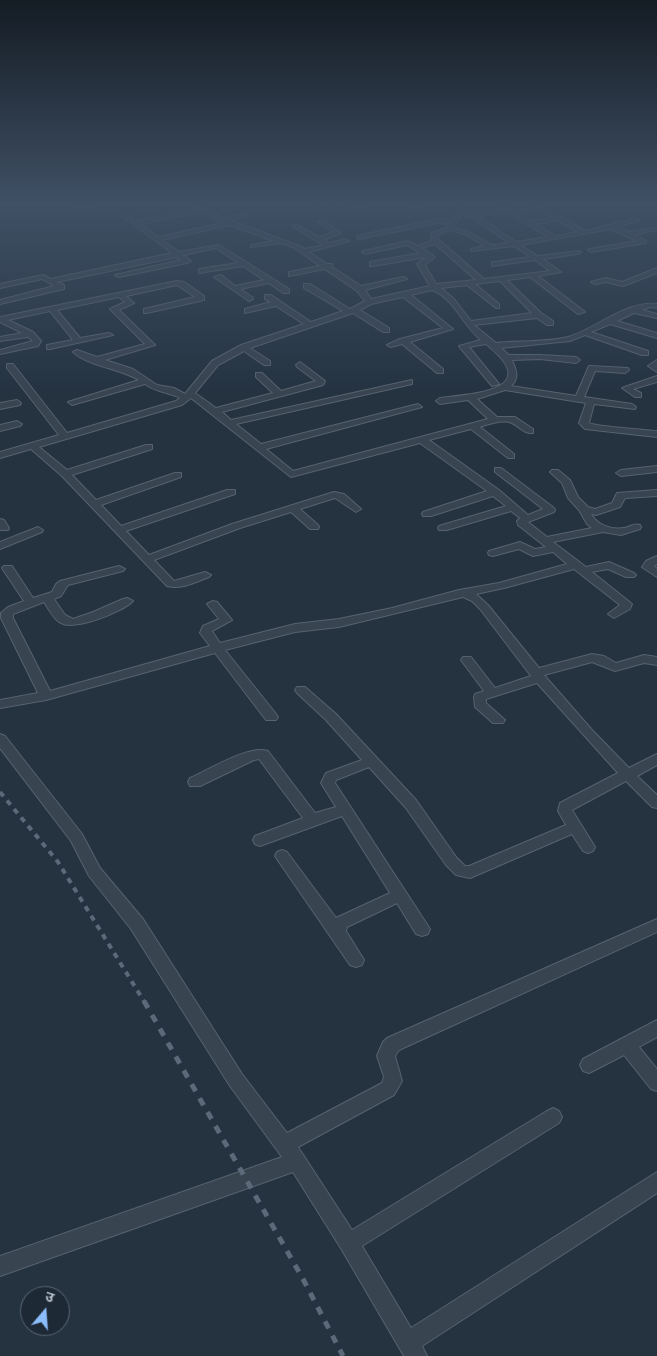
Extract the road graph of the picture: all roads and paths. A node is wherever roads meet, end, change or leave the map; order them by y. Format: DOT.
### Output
graph roads {
  1 [pos="117,266"];
  2 [pos="161,266"];
  3 [pos="230,266"];
  4 [pos="247,266"];
  5 [pos="327,266"];
  6 [pos="328,266"];
  7 [pos="466,266"];
  8 [pos="549,266"];
  9 [pos="423,269"];
  10 [pos="657,270"];
  11 [pos="202,271"];
  12 [pos="414,271"];
  13 [pos="292,274"];
  14 [pos="387,275"];
  15 [pos="533,276"];
  16 [pos="218,277"];
  17 [pos="51,280"];
  18 [pos="503,280"];
  19 [pos="270,281"];
  20 [pos="482,281"];
  21 [pos="594,282"];
  22 [pos="469,283"];
  23 [pos="0,286"];
  24 [pos="307,286"];
  25 [pos="61,287"];
  26 [pos="434,287"];
  27 [pos="234,288"];
  28 [pos="360,289"];
  29 [pos="286,291"];
  30 [pos="120,294"];
  31 [pos="406,295"];
  32 [pos="268,296"];
  33 [pos="249,299"];
  34 [pos="0,302"];
  35 [pos="369,302"];
  36 [pos="278,304"];
  37 [pos="496,306"];
  38 [pos="657,306"];
  39 [pos="52,309"];
  40 [pos="287,309"];
  41 [pos="635,310"];
  42 [pos="147,311"];
  43 [pos="248,311"];
  44 [pos="351,311"];
  45 [pos="581,312"];
  46 [pos="270,313"];
  47 [pos="538,315"];
  48 [pos="657,316"];
  49 [pos="1,319"];
  50 [pos="610,320"];
  51 [pos="470,323"];
  52 [pos="550,323"];
  53 [pos="310,325"];
  54 [pos="386,330"];
  55 [pos="586,333"];
  56 [pos="30,334"];
  57 [pos="109,335"];
  58 [pos="657,336"];
  59 [pos="0,339"];
  60 [pos="78,341"];
  61 [pos="403,341"];
  62 [pos="491,344"];
  63 [pos="391,345"];
  64 [pos="50,347"];
  65 [pos="244,347"];
  66 [pos="0,352"];
  67 [pos="76,352"];
  68 [pos="645,353"];
  69 [pos="507,358"];
  70 [pos="96,360"];
  71 [pos="576,360"];
  72 [pos="267,363"];
  73 [pos="657,363"];
  74 [pos="300,365"];
  75 [pos="10,366"];
  76 [pos="657,369"];
  77 [pos="624,370"];
  78 [pos="440,371"];
  79 [pos="259,375"];
  80 [pos="657,379"];
  81 [pos="146,381"];
  82 [pos="409,382"];
  83 [pos="643,383"];
  84 [pos="495,384"];
  85 [pos="506,388"];
  86 [pos="657,390"];
  87 [pos="280,394"];
  88 [pos="638,395"];
  89 [pos="187,396"];
  90 [pos="469,397"];
  91 [pos="579,399"];
  92 [pos="440,401"];
  93 [pos="591,401"];
  94 [pos="72,402"];
  95 [pos="17,403"];
  96 [pos="0,406"];
  97 [pos="632,407"];
  98 [pos="418,408"];
  99 [pos="215,411"];
  100 [pos="495,420"];
  101 [pos="228,423"];
  102 [pos="17,424"];
  103 [pos="473,426"];
  104 [pos="0,428"];
  105 [pos="530,431"];
  106 [pos="657,434"];
  107 [pos="64,435"];
  108 [pos="421,439"];
  109 [pos="32,445"];
  110 [pos="150,447"];
  111 [pos="258,448"];
  112 [pos="0,455"];
  113 [pos="511,456"];
  114 [pos="498,470"];
  115 [pos="656,471"];
  116 [pos="556,472"];
  117 [pos="65,474"];
  118 [pos="621,474"];
  119 [pos="178,475"];
  120 [pos="231,492"];
  121 [pos="495,492"];
  122 [pos="657,493"];
  123 [pos="94,504"];
  124 [pos="514,507"];
  125 [pos="293,508"];
  126 [pos="356,509"];
  127 [pos="584,509"];
  128 [pos="426,514"];
  129 [pos="527,519"];
  130 [pos="314,527"];
  131 [pos="636,527"];
  132 [pos="443,528"];
  133 [pos="603,529"];
  134 [pos="38,530"];
  135 [pos="118,530"];
  136 [pos="549,545"];
  137 [pos="0,546"];
  138 [pos="493,553"];
  139 [pos="147,559"];
  140 [pos="657,559"];
  141 [pos="8,568"];
  142 [pos="578,568"];
  143 [pos="119,569"];
  144 [pos="657,574"];
  145 [pos="204,575"];
  146 [pos="630,576"];
  147 [pos="468,593"];
  148 [pos="48,597"];
  149 [pos="127,600"];
  150 [pos="31,602"];
  151 [pos="213,604"];
  152 [pos="614,614"];
  153 [pos="217,648"];
  154 [pos="468,660"];
  155 [pos="657,661"];
  156 [pos="537,676"];
  157 [pos="301,690"];
  158 [pos="492,693"];
  159 [pos="46,696"];
  160 [pos="0,704"];
  161 [pos="272,717"];
  162 [pos="498,720"];
  163 [pos="0,739"];
  164 [pos="657,759"];
  165 [pos="372,761"];
  166 [pos="627,774"];
  167 [pos="195,782"];
  168 [pos="657,803"];
  169 [pos="345,809"];
  170 [pos="312,820"];
  171 [pos="575,827"];
  172 [pos="260,840"];
  173 [pos="588,847"];
  174 [pos="282,856"];
  175 [pos="400,895"];
  176 [pos="657,925"];
  177 [pos="422,929"];
  178 [pos="338,932"];
  179 [pos="356,960"];
  180 [pos="657,1028"];
  181 [pos="627,1045"];
  182 [pos="589,1065"];
  183 [pos="657,1083"];
  184 [pos="553,1117"];
  185 [pos="284,1144"];
  186 [pos="296,1160"];
  187 [pos="657,1182"];
  188 [pos="350,1243"];
  189 [pos="0,1266"];
  190 [pos="413,1349"];
  1 -- 17 [label="street"];
  2 -- 25 [label="street"];
  3 -- 11 [label="street"];
  4 -- 19 [label="street"];
  5 -- 13 [label="street"];
  6 -- 28 [label="street"];
  7 -- 20 [label="street"];
  8 -- 15 [label="street"];
  9 -- 12 [label="street"];
  9 -- 26 [label="street"];
  10 -- 21 [label="street"];
  14 -- 28 [label="street"];
  15 -- 18 [label="street"];
  15 -- 45 [label="street"];
  16 -- 27 [label="street"];
  17 -- 23 [label="street"];
  17 -- 25 [label="street"];
  18 -- 20 [label="street"];
  18 -- 47 [label="street"];
  19 -- 27 [label="street"];
  19 -- 29 [label="street"];
  20 -- 22 [label="street"];
  22 -- 26 [label="street"];
  22 -- 37 [label="street"];
  24 -- 44 [label="street"];
  25 -- 34 [label="street"];
  26 -- 31 [label="street"];
  26 -- 51 [label="street"];
  27 -- 33 [label="street"];
  28 -- 35 [label="street"];
  30 -- 39 [label="street"];
  30 -- 42 [label="street"];
  30 -- 70 [label="street"];
  31 -- 35 [label="street"];
  31 -- 61 [label="street"];
  32 -- 36 [label="street"];
  35 -- 44 [label="street"];
  36 -- 40 [label="street"];
  36 -- 43 [label="street"];
  38 -- 41 [label="street"];
  39 -- 49 [label="street"];
  39 -- 60 [label="street"];
  40 -- 46 [label="street"];
  40 -- 53 [label="street"];
  41 -- 48 [label="street"];
  41 -- 50 [label="street"];
  44 -- 53 [label="street"];
  44 -- 54 [label="street"];
  47 -- 51 [label="street"];
  47 -- 52 [label="street"];
  49 -- 56 [label="street"];
  50 -- 55 [label="street"];
  50 -- 58 [label="street"];
  51 -- 62 [label="street"];
  53 -- 65 [label="street"];
  55 -- 62 [label="street"];
  55 -- 68 [label="street"];
  56 -- 59 [label="street"];
  56 -- 66 [label="street"];
  57 -- 60 [label="street"];
  60 -- 64 [label="street"];
  61 -- 63 [label="street"];
  61 -- 78 [label="street"];
  62 -- 69 [label="street"];
  62 -- 84 [label="street"];
  65 -- 72 [label="street"];
  65 -- 89 [label="street"];
  67 -- 70 [label="street"];
  69 -- 71 [label="street"];
  69 -- 85 [label="street"];
  70 -- 81 [label="street"];
  73 -- 76 [label="street"];
  74 -- 87 [label="street"];
  75 -- 107 [label="street"];
  77 -- 91 [label="street"];
  79 -- 87 [label="street"];
  80 -- 83 [label="street"];
  81 -- 89 [label="street"];
  81 -- 94 [label="street"];
  82 -- 101 [label="street"];
  83 -- 86 [label="street"];
  83 -- 88 [label="street"];
  85 -- 90 [label="street"];
  85 -- 91 [label="street"];
  87 -- 99 [label="street"];
  89 -- 99 [label="street"];
  89 -- 107 [label="street"];
  90 -- 92 [label="street"];
  90 -- 100 [label="street"];
  91 -- 93 [label="street"];
  93 -- 97 [label="street"];
  93 -- 106 [label="street"];
  95 -- 96 [label="street"];
  98 -- 111 [label="street"];
  99 -- 101 [label="street"];
  100 -- 103 [label="street"];
  100 -- 105 [label="street"];
  101 -- 111 [label="street"];
  102 -- 104 [label="street"];
  103 -- 108 [label="street"];
  103 -- 113 [label="street"];
  107 -- 109 [label="street"];
  108 -- 111 [label="street"];
  108 -- 121 [label="street"];
  109 -- 112 [label="street"];
  109 -- 117 [label="street"];
  110 -- 117 [label="street"];
  114 -- 129 [label="street"];
  115 -- 118 [label="street"];
  116 -- 127 [label="street"];
  117 -- 123 [label="street"];
  119 -- 123 [label="street"];
  120 -- 135 [label="street"];
  121 -- 124 [label="street"];
  121 -- 128 [label="street"];
  122 -- 127 [label="street"];
  123 -- 135 [label="street"];
  124 -- 129 [label="street"];
  124 -- 132 [label="street"];
  125 -- 126 [label="street"];
  125 -- 130 [label="street"];
  125 -- 139 [label="street"];
  127 -- 133 [label="street"];
  129 -- 136 [label="street"];
  131 -- 133 [label="street"];
  133 -- 136 [label="street"];
  134 -- 137 [label="street"];
  135 -- 139 [label="street"];
  136 -- 138 [label="street"];
  136 -- 142 [label="street"];
  139 -- 145 [label="street"];
  140 -- 144 [label="street"];
  141 -- 150 [label="street"];
  142 -- 146 [label="street"];
  142 -- 147 [label="street"];
  142 -- 152 [label="street"];
  143 -- 148 [label="street"];
  147 -- 153 [label="street"];
  147 -- 156 [label="street"];
  148 -- 149 [label="street"];
  148 -- 150 [label="street"];
  150 -- 159 [label="street"];
  151 -- 153 [label="street"];
  153 -- 159 [label="street"];
  153 -- 161 [label="street"];
  154 -- 158 [label="street"];
  155 -- 156 [label="street"];
  156 -- 158 [label="street"];
  156 -- 166 [label="street"];
  157 -- 165 [label="street"];
  158 -- 162 [label="street"];
  159 -- 160 [label="street"];
  163 -- 185 [label="street"];
  164 -- 166 [label="street"];
  165 -- 169 [label="street"];
  165 -- 171 [label="street"];
  166 -- 168 [label="street"];
  166 -- 171 [label="street"];
  167 -- 170 [label="street"];
  169 -- 170 [label="street"];
  169 -- 175 [label="street"];
  170 -- 172 [label="street"];
  171 -- 173 [label="street"];
  174 -- 178 [label="street"];
  175 -- 177 [label="street"];
  175 -- 178 [label="street"];
  176 -- 185 [label="street"];
  178 -- 179 [label="street"];
  180 -- 181 [label="street"];
  181 -- 182 [label="street"];
  181 -- 183 [label="street"];
  184 -- 188 [label="street"];
  185 -- 186 [label="street"];
  186 -- 188 [label="street"];
  186 -- 189 [label="street"];
  187 -- 190 [label="street"];
  188 -- 190 [label="street"];
}
